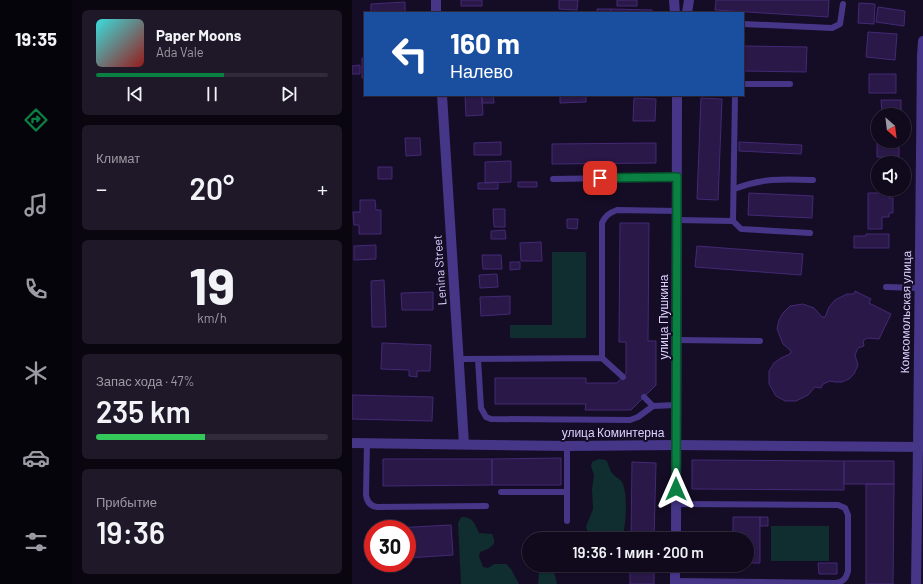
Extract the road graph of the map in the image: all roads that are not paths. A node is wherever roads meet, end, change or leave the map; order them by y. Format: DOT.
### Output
graph roads {
  1 [pos="436,0"];
  2 [pos="674,0"];
  3 [pos="689,0"];
  4 [pos="843,4"];
  5 [pos="436,12"];
  6 [pos="675,12"];
  7 [pos="687,12"];
  8 [pos="744,24"];
  9 [pos="923,41"];
  10 [pos="744,84"];
  11 [pos="790,84"];
  12 [pos="442,96"];
  13 [pos="677,96"];
  14 [pos="735,96"];
  15 [pos="922,138"];
  16 [pos="677,177"];
  17 [pos="554,178"];
  18 [pos="813,180"];
  19 [pos="734,189"];
  20 [pos="677,215"];
  21 [pos="733,221"];
  22 [pos="810,233"];
  23 [pos="886,287"];
  24 [pos="919,288"];
  25 [pos="921,314"];
  26 [pos="677,340"];
  27 [pos="760,341"];
  28 [pos="602,358"];
  29 [pos="478,359"];
  30 [pos="459,360"];
  31 [pos="623,377"];
  32 [pos="644,397"];
  33 [pos="676,405"];
  34 [pos="654,406"];
  35 [pos="352,443"];
  36 [pos="367,444"];
  37 [pos="464,444"];
  38 [pos="676,445"];
  39 [pos="567,446"];
  40 [pos="920,447"];
  41 [pos="501,492"];
  42 [pos="567,492"];
  43 [pos="676,504"];
  44 [pos="486,506"];
  45 [pos="567,521"];
  46 [pos="676,532"];
  47 [pos="920,561"];
  48 [pos="675,572"];
  49 [pos="675,583"];
  50 [pos="916,584"];
  1 -- 5 [label="street"];
  2 -- 6 [label="street"];
  3 -- 7 [label="street"];
  4 -- 8 [label="lane"];
  9 -- 15 [label="street, Комсомольская улица"];
  10 -- 11 [label="lane"];
  12 -- 30 [label="street, Lenina Street"];
  13 -- 16 [label="street, улица Пушкина"];
  14 -- 19 [label="lane"];
  15 -- 24 [label="street, Комсомольская улица"];
  16 -- 17 [label="lane"];
  16 -- 20 [label="street, улица Пушкина"];
  18 -- 19 [label="lane"];
  19 -- 21 [label="lane"];
  20 -- 21 [label="lane"];
  20 -- 26 [label="street, улица Пушкина"];
  20 -- 28 [label="lane"];
  21 -- 22 [label="lane"];
  23 -- 24 [label="lane"];
  24 -- 25 [label="street, Комсомольская улица"];
  25 -- 40 [label="street, Комсомольская улица"];
  26 -- 27 [label="lane"];
  26 -- 33 [label="street, улица Пушкина"];
  28 -- 29 [label="lane"];
  28 -- 31 [label="lane"];
  29 -- 30 [label="lane"];
  29 -- 34 [label="lane"];
  30 -- 37 [label="street, Lenina Street"];
  32 -- 34 [label="lane"];
  33 -- 34 [label="lane"];
  33 -- 38 [label="street, улица Пушкина"];
  35 -- 36 [label="street, улица Коминтерна"];
  36 -- 37 [label="street, улица Коминтерна"];
  36 -- 44 [label="lane"];
  37 -- 39 [label="street, улица Коминтерна"];
  38 -- 39 [label="street, улица Коминтерна"];
  38 -- 40 [label="street, улица Коминтерна"];
  38 -- 43 [label="street, улица Пушкина"];
  39 -- 42 [label="lane"];
  40 -- 47 [label="street, Комсомольская улица"];
  41 -- 42 [label="lane"];
  42 -- 45 [label="lane"];
  43 -- 46 [label="street, улица Пушкина"];
  43 -- 49 [label="lane"];
  47 -- 50 [label="street, Комсомольская улица"];
  48 -- 49 [label="street"];
}
